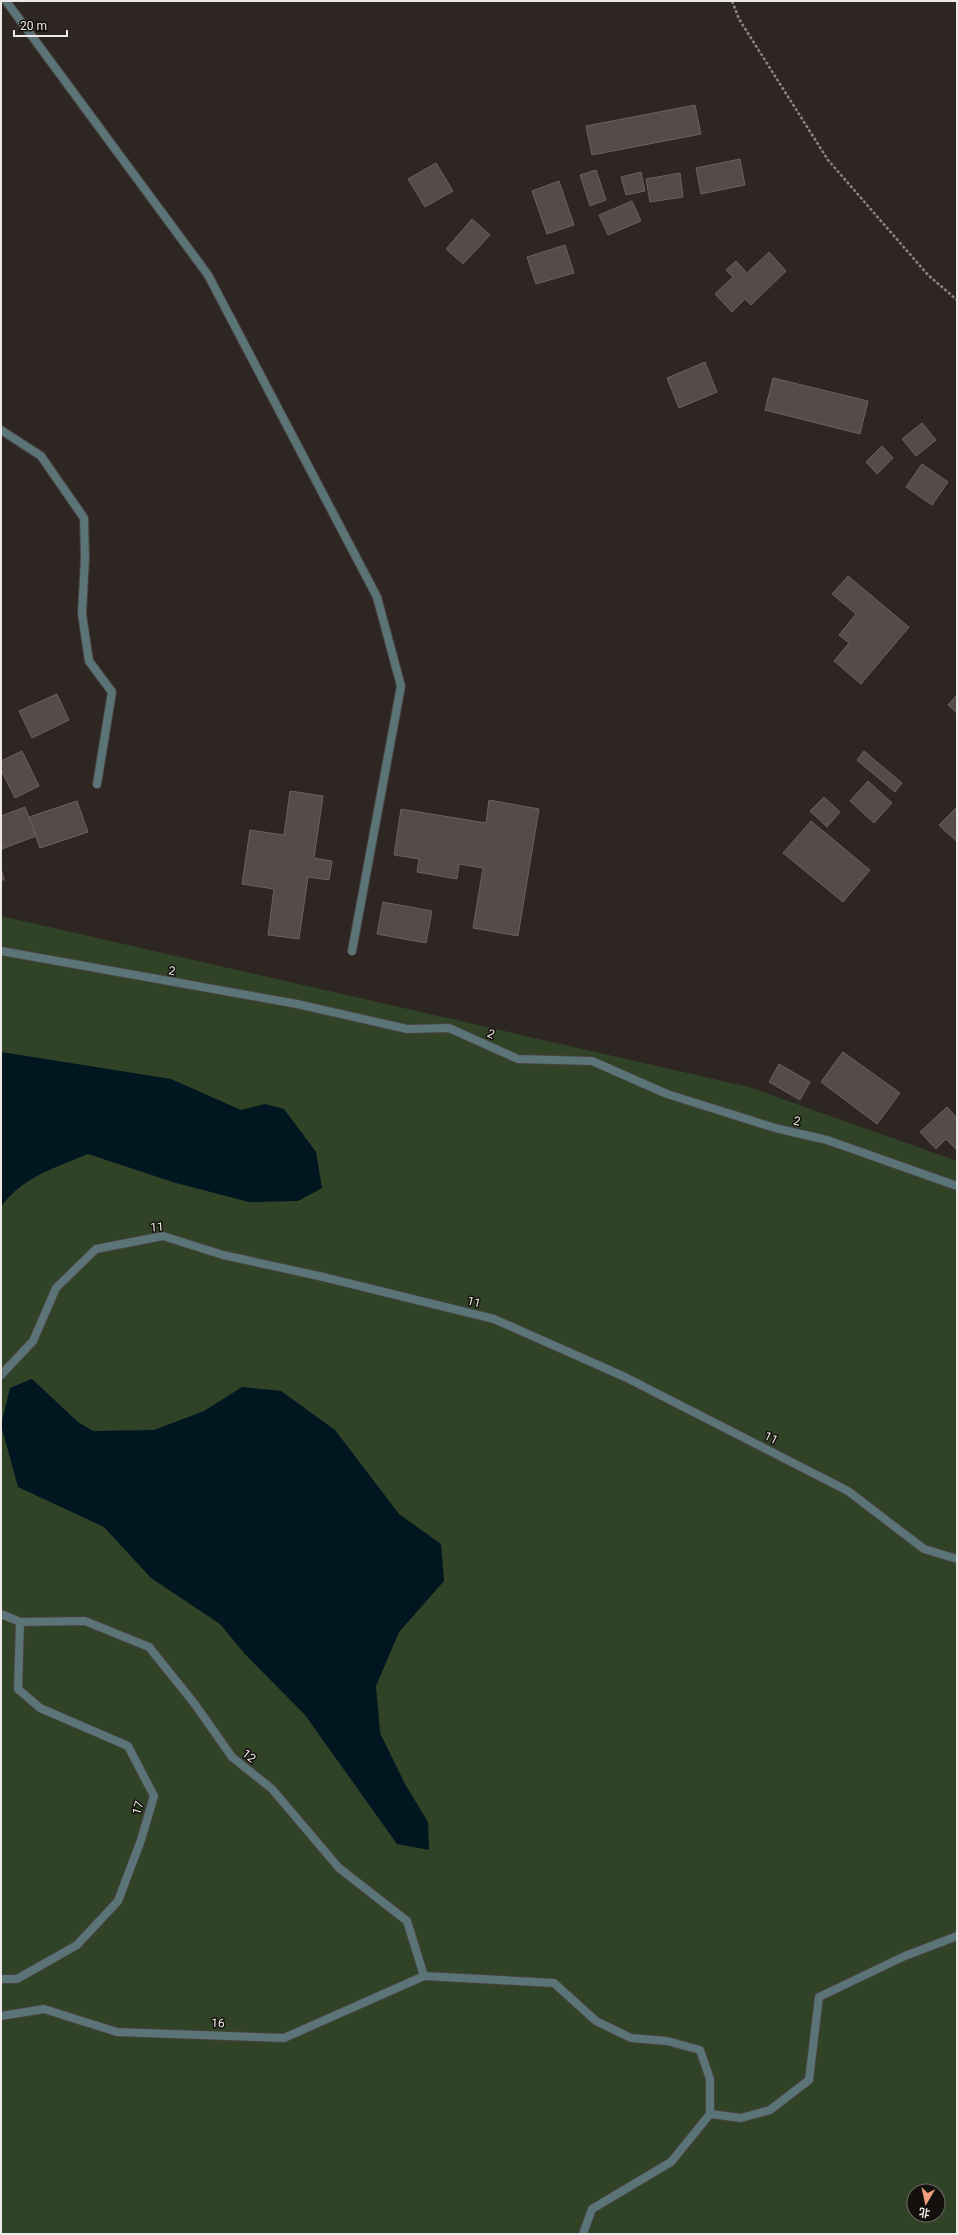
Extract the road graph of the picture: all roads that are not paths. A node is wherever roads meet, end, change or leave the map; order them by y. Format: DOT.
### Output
graph roads {
  1 [pos="6,1"];
  2 [pos="1,430"];
  3 [pos="97,784"];
  4 [pos="1,951"];
  5 [pos="352,951"];
  6 [pos="957,1186"];
  7 [pos="1,1375"];
  8 [pos="957,1560"];
  9 [pos="1,1614"];
  10 [pos="20,1622"];
  11 [pos="957,1936"];
  12 [pos="424,1976"];
  13 [pos="1,1979"];
  14 [pos="1,2016"];
  15 [pos="710,2114"];
  16 [pos="583,2234"];
  1 -- 5 [label="street"];
  2 -- 3 [label="street"];
  4 -- 6 [label="street, 2"];
  7 -- 8 [label="street, 11"];
  9 -- 10 [label="street"];
  10 -- 12 [label="street, 12"];
  10 -- 13 [label="street, 17"];
  11 -- 15 [label="street"];
  12 -- 14 [label="street, 16"];
  12 -- 15 [label="street"];
  15 -- 16 [label="street"];
}
